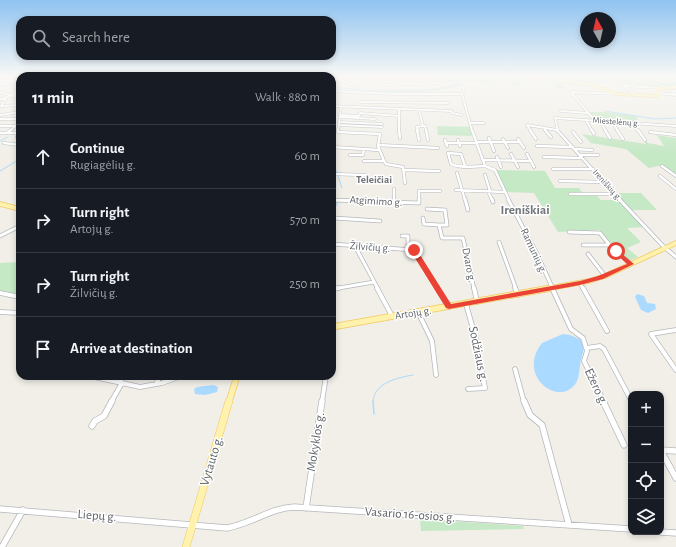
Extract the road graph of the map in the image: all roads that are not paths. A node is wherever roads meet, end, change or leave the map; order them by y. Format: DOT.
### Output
graph roads {
  1 [pos="361,102"];
  2 [pos="390,102"];
  3 [pos="466,102"];
  4 [pos="579,102"];
  5 [pos="448,103"];
  6 [pos="16,105"];
  7 [pos="1,106"];
  8 [pos="336,106"];
  9 [pos="341,107"];
  10 [pos="361,107"];
  11 [pos="399,109"];
  12 [pos="419,110"];
  13 [pos="561,111"];
  14 [pos="16,113"];
  15 [pos="588,113"];
  16 [pos="0,115"];
  17 [pos="6,115"];
  18 [pos="462,115"];
  19 [pos="340,116"];
  20 [pos="399,116"];
  21 [pos="0,119"];
  22 [pos="16,119"];
  23 [pos="375,119"];
  24 [pos="586,120"];
  25 [pos="595,121"];
  26 [pos="600,121"];
  27 [pos="612,122"];
  28 [pos="339,123"];
  29 [pos="471,123"];
  30 [pos="484,123"];
  31 [pos="633,123"];
  32 [pos="382,125"];
  33 [pos="0,126"];
  34 [pos="423,126"];
  35 [pos="676,126"];
  36 [pos="543,128"];
  37 [pos="557,130"];
  38 [pos="573,132"];
  39 [pos="650,132"];
  40 [pos="0,133"];
  41 [pos="6,133"];
  42 [pos="16,133"];
  43 [pos="676,133"];
  44 [pos="594,134"];
  45 [pos="550,137"];
  46 [pos="400,138"];
  47 [pos="489,138"];
  48 [pos="610,138"];
  49 [pos="518,139"];
  50 [pos="536,139"];
  51 [pos="622,139"];
  52 [pos="419,140"];
  53 [pos="428,140"];
  54 [pos="645,140"];
  55 [pos="504,141"];
  56 [pos="490,142"];
  57 [pos="520,142"];
  58 [pos="581,142"];
  59 [pos="4,143"];
  60 [pos="446,143"];
  61 [pos="476,143"];
  62 [pos="16,144"];
  63 [pos="378,145"];
  64 [pos="537,146"];
  65 [pos="336,147"];
  66 [pos="438,148"];
  67 [pos="508,148"];
  68 [pos="524,148"];
  69 [pos="574,148"];
  70 [pos="364,149"];
  71 [pos="379,150"];
  72 [pos="592,150"];
  73 [pos="494,151"];
  74 [pos="511,154"];
  75 [pos="527,154"];
  76 [pos="350,155"];
  77 [pos="580,155"];
  78 [pos="598,155"];
  79 [pos="497,157"];
  80 [pos="544,157"];
  81 [pos="582,158"];
  82 [pos="483,160"];
  83 [pos="499,160"];
  84 [pos="364,161"];
  85 [pos="384,161"];
  86 [pos="515,161"];
  87 [pos="530,161"];
  88 [pos="465,166"];
  89 [pos="485,166"];
  90 [pos="662,166"];
  91 [pos="502,167"];
  92 [pos="518,167"];
  93 [pos="534,167"];
  94 [pos="553,169"];
  95 [pos="593,169"];
  96 [pos="404,170"];
  97 [pos="439,171"];
  98 [pos="457,173"];
  99 [pos="336,174"];
  100 [pos="365,175"];
  101 [pos="485,175"];
  102 [pos="660,176"];
  103 [pos="676,176"];
  104 [pos="560,181"];
  105 [pos="604,182"];
  106 [pos="404,183"];
  107 [pos="394,189"];
  108 [pos="676,189"];
  109 [pos="456,190"];
  110 [pos="462,190"];
  111 [pos="440,191"];
  112 [pos="489,191"];
  113 [pos="504,192"];
  114 [pos="570,194"];
  115 [pos="615,194"];
  116 [pos="336,200"];
  117 [pos="394,202"];
  118 [pos="493,202"];
  119 [pos="0,204"];
  120 [pos="16,207"];
  121 [pos="427,209"];
  122 [pos="468,210"];
  123 [pos="336,218"];
  124 [pos="423,218"];
  125 [pos="380,221"];
  126 [pos="439,225"];
  127 [pos="16,228"];
  128 [pos="569,232"];
  129 [pos="0,236"];
  130 [pos="402,236"];
  131 [pos="499,242"];
  132 [pos="676,243"];
  133 [pos="336,244"];
  134 [pos="583,245"];
  135 [pos="609,245"];
  136 [pos="355,246"];
  137 [pos="408,249"];
  138 [pos="665,249"];
  139 [pos="588,254"];
  140 [pos="676,257"];
  141 [pos="631,264"];
  142 [pos="605,276"];
  143 [pos="374,282"];
  144 [pos="580,283"];
  145 [pos="336,288"];
  146 [pos="552,289"];
  147 [pos="0,293"];
  148 [pos="518,295"];
  149 [pos="16,296"];
  150 [pos="477,302"];
  151 [pos="466,304"];
  152 [pos="449,307"];
  153 [pos="0,312"];
  154 [pos="418,312"];
  155 [pos="16,313"];
  156 [pos="392,316"];
  157 [pos="336,326"];
  158 [pos="676,330"];
  159 [pos="607,331"];
  160 [pos="587,348"];
  161 [pos="515,369"];
  162 [pos="676,370"];
  163 [pos="436,375"];
  164 [pos="108,380"];
  165 [pos="122,380"];
  166 [pos="158,380"];
  167 [pos="168,380"];
  168 [pos="236,380"];
  169 [pos="325,380"];
  170 [pos="121,383"];
  171 [pos="156,384"];
  172 [pos="468,389"];
  173 [pos="628,394"];
  174 [pos="92,426"];
  175 [pos="624,445"];
  176 [pos="664,451"];
  177 [pos="676,451"];
  178 [pos="664,456"];
  179 [pos="676,478"];
  180 [pos="306,508"];
  181 [pos="0,509"];
  182 [pos="23,510"];
  183 [pos="193,525"];
  184 [pos="569,525"];
  185 [pos="628,529"];
  186 [pos="664,532"];
  187 [pos="676,533"];
  188 [pos="2,547"];
  189 [pos="186,547"];
  1 -- 2 [label="street"];
  1 -- 10 [label="street"];
  2 -- 5 [label="street"];
  3 -- 29 [label="street"];
  4 -- 15 [label="street"];
  6 -- 7 [label="street"];
  8 -- 9 [label="street"];
  9 -- 10 [label="street"];
  9 -- 19 [label="street"];
  10 -- 11 [label="street"];
  11 -- 12 [label="street"];
  11 -- 20 [label="street"];
  12 -- 18 [label="street"];
  12 -- 34 [label="street"];
  13 -- 15 [label="street"];
  14 -- 17 [label="street"];
  15 -- 25 [label="street"];
  16 -- 17 [label="street"];
  17 -- 21 [label="street"];
  19 -- 20 [label="street"];
  19 -- 23 [label="street"];
  19 -- 28 [label="street"];
  20 -- 46 [label="street"];
  21 -- 22 [label="street"];
  24 -- 25 [label="street, Miestelėnų g."];
  24 -- 37 [label="street, Miestelėnų g."];
  24 -- 44 [label="street"];
  25 -- 26 [label="street, Miestelėnų g."];
  26 -- 27 [label="street, Miestelėnų g."];
  26 -- 48 [label="street"];
  27 -- 31 [label="street, Miestelėnų g."];
  27 -- 51 [label="street"];
  28 -- 32 [label="street"];
  28 -- 63 [label="street"];
  29 -- 30 [label="street"];
  29 -- 61 [label="street"];
  31 -- 35 [label="street, Miestelėnų g."];
  31 -- 54 [label="street"];
  33 -- 41 [label="street"];
  34 -- 52 [label="street"];
  34 -- 53 [label="street"];
  36 -- 37 [label="street"];
  36 -- 45 [label="street"];
  36 -- 50 [label="street"];
  37 -- 69 [label="street, Ireniškių g."];
  38 -- 58 [label="street"];
  39 -- 43 [label="street"];
  40 -- 41 [label="street"];
  41 -- 42 [label="street"];
  47 -- 56 [label="street"];
  49 -- 57 [label="street"];
  55 -- 56 [label="street"];
  55 -- 57 [label="street"];
  55 -- 67 [label="street"];
  56 -- 61 [label="street"];
  56 -- 73 [label="street"];
  57 -- 68 [label="street"];
  59 -- 62 [label="street"];
  60 -- 61 [label="street"];
  61 -- 82 [label="street"];
  63 -- 66 [label="street"];
  63 -- 71 [label="street"];
  64 -- 69 [label="street"];
  65 -- 70 [label="street"];
  69 -- 72 [label="street"];
  69 -- 77 [label="street, Ireniškių g."];
  70 -- 71 [label="street"];
  70 -- 76 [label="street"];
  71 -- 85 [label="street"];
  74 -- 86 [label="street"];
  75 -- 87 [label="street"];
  77 -- 78 [label="street"];
  77 -- 81 [label="street, Ireniškių g."];
  79 -- 83 [label="street"];
  80 -- 81 [label="street"];
  81 -- 95 [label="street, Ireniškių g."];
  82 -- 83 [label="street"];
  82 -- 89 [label="street"];
  83 -- 86 [label="street"];
  83 -- 91 [label="street"];
  84 -- 85 [label="street"];
  85 -- 96 [label="street"];
  86 -- 87 [label="street"];
  86 -- 92 [label="street"];
  87 -- 93 [label="street"];
  88 -- 88 [label="street"];
  88 -- 89 [label="street"];
  89 -- 113 [label="street, Ramunių g."];
  90 -- 103 [label="street"];
  94 -- 95 [label="street"];
  95 -- 105 [label="street, Ireniškių g."];
  96 -- 97 [label="street"];
  96 -- 106 [label="street"];
  98 -- 110 [label="street"];
  99 -- 100 [label="street"];
  101 -- 112 [label="street"];
  102 -- 108 [label="street"];
  104 -- 105 [label="street"];
  105 -- 115 [label="street, Ireniškių g."];
  107 -- 117 [label="street"];
  109 -- 110 [label="street"];
  110 -- 112 [label="street"];
  110 -- 122 [label="street"];
  111 -- 117 [label="street, Atgimimo g."];
  112 -- 113 [label="street"];
  112 -- 118 [label="street"];
  113 -- 146 [label="street, Ramunių g."];
  114 -- 115 [label="street"];
  115 -- 138 [label="street, Ireniškių g."];
  116 -- 117 [label="street, Atgimimo g."];
  119 -- 120 [label="main road"];
  121 -- 126 [label="street"];
  123 -- 125 [label="street"];
  124 -- 126 [label="street"];
  126 -- 150 [label="street, Dvaro g."];
  127 -- 129 [label="street"];
  128 -- 135 [label="street"];
  130 -- 137 [label="street"];
  131 -- 148 [label="street"];
  132 -- 138 [label="main road, Artojų g."];
  133 -- 136 [label="street, Žilvičių g."];
  134 -- 135 [label="street"];
  135 -- 141 [label="street"];
  136 -- 137 [label="street, Žilvičių g."];
  136 -- 143 [label="street"];
  137 -- 152 [label="street"];
  138 -- 140 [label="street, Ireniškių g."];
  138 -- 141 [label="main road, Artojų g."];
  139 -- 142 [label="street"];
  141 -- 142 [label="main road, Artojų g."];
  142 -- 144 [label="main road, Artojų g."];
  143 -- 145 [label="street"];
  143 -- 156 [label="street"];
  144 -- 146 [label="main road, Artojų g."];
  144 -- 159 [label="street"];
  146 -- 148 [label="main road, Artojų g."];
  146 -- 160 [label="street"];
  147 -- 149 [label="street"];
  148 -- 150 [label="main road, Artojų g."];
  150 -- 151 [label="main road, Artojų g."];
  151 -- 152 [label="main road, Artojų g."];
  151 -- 172 [label="street, Sodžiaus g."];
  152 -- 154 [label="main road, Artojų g."];
  153 -- 155 [label="street"];
  154 -- 156 [label="main road, Artojų g."];
  154 -- 163 [label="street"];
  156 -- 157 [label="main road, Artojų g."];
  158 -- 162 [label="street"];
  160 -- 173 [label="street"];
  160 -- 175 [label="street, Ežero g."];
  161 -- 184 [label="street"];
  164 -- 170 [label="street"];
  165 -- 170 [label="street"];
  166 -- 171 [label="street"];
  167 -- 171 [label="street"];
  168 -- 183 [label="main road, Vytauto g."];
  169 -- 180 [label="street, Mokyklos g."];
  170 -- 171 [label="street"];
  170 -- 174 [label="street"];
  176 -- 177 [label="street"];
  178 -- 179 [label="street"];
  180 -- 183 [label="street, Vasario 16-osios g."];
  180 -- 184 [label="street, Vasario 16-osios g."];
  181 -- 182 [label="street, Liepų g."];
  182 -- 183 [label="street, Liepų g."];
  182 -- 188 [label="street"];
  183 -- 189 [label="main road, Vytauto g."];
  184 -- 185 [label="street, Vasario 16-osios g."];
  186 -- 187 [label="street"];
}
